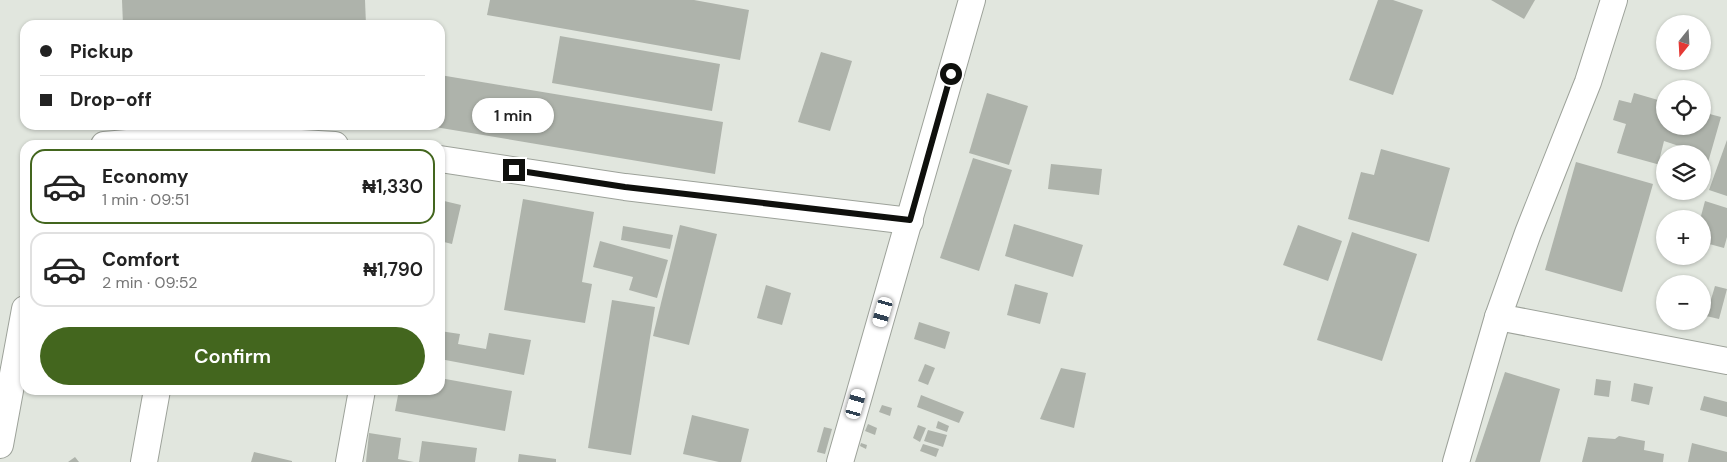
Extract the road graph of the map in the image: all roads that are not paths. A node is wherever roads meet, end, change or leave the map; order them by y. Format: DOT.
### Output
graph roads {
  1 [pos="972,0"];
  2 [pos="1614,0"];
  3 [pos="170,140"];
  4 [pos="236,140"];
  5 [pos="445,160"];
  6 [pos="910,220"];
  7 [pos="1498,317"];
  8 [pos="20,336"];
  9 [pos="1727,361"];
  10 [pos="156,395"];
  11 [pos="361,395"];
  12 [pos="0,445"];
  13 [pos="144,462"];
  14 [pos="349,462"];
  15 [pos="840,462"];
  16 [pos="1456,462"];
  1 -- 6 [label="street"];
  2 -- 7 [label="street"];
  3 -- 4 [label="street"];
  5 -- 6 [label="street"];
  6 -- 15 [label="street"];
  7 -- 9 [label="street"];
  7 -- 16 [label="street"];
  8 -- 12 [label="street"];
  10 -- 13 [label="street"];
  11 -- 14 [label="street"];
}
